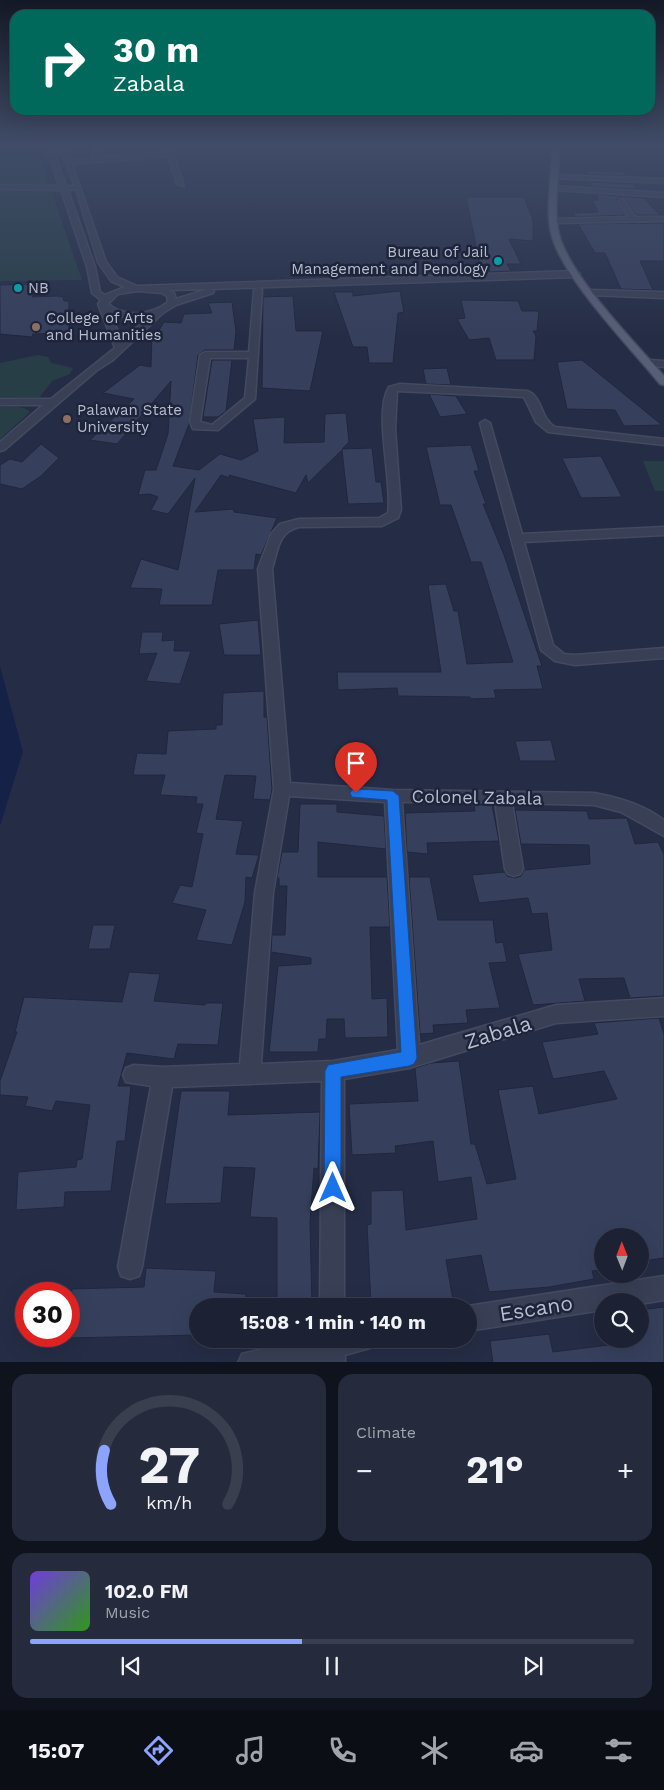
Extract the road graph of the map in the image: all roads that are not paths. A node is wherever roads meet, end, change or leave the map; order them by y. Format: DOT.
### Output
graph roads {
  1 [pos="71,210"];
  2 [pos="85,210"];
  3 [pos="554,210"];
  4 [pos="626,210"];
  5 [pos="656,210"];
  6 [pos="554,220"];
  7 [pos="633,222"];
  8 [pos="579,277"];
  9 [pos="135,288"];
  10 [pos="152,288"];
  11 [pos="258,290"];
  12 [pos="591,293"];
  13 [pos="664,295"];
  14 [pos="104,302"];
  15 [pos="173,303"];
  16 [pos="159,312"];
  17 [pos="119,347"];
  18 [pos="254,355"];
  19 [pos="649,363"];
  20 [pos="664,364"];
  21 [pos="664,382"];
  22 [pos="0,402"];
  23 [pos="53,402"];
  24 [pos="485,423"];
  25 [pos="664,442"];
  26 [pos="0,448"];
  27 [pos="664,531"];
  28 [pos="518,538"];
  29 [pos="664,653"];
  30 [pos="282,789"];
  31 [pos="393,796"];
  32 [pos="502,796"];
  33 [pos="664,829"];
  34 [pos="514,869"];
  35 [pos="664,1007"];
  36 [pos="409,1058"];
  37 [pos="333,1071"];
  38 [pos="250,1074"];
  39 [pos="134,1075"];
  40 [pos="164,1076"];
  41 [pos="130,1267"];
  42 [pos="664,1288"];
  43 [pos="332,1298"];
  44 [pos="477,1319"];
  45 [pos="332,1348"];
  46 [pos="252,1362"];
  1 -- 14 [label="street"];
  2 -- 9 [label="street"];
  3 -- 6 [label="main road"];
  4 -- 7 [label="street"];
  5 -- 7 [label="street"];
  6 -- 7 [label="street"];
  6 -- 8 [label="main road"];
  8 -- 10 [label="street"];
  8 -- 11 [label="street"];
  8 -- 12 [label="main road"];
  9 -- 10 [label="street"];
  9 -- 14 [label="street"];
  10 -- 15 [label="street"];
  11 -- 15 [label="street"];
  11 -- 18 [label="street"];
  12 -- 13 [label="street"];
  12 -- 19 [label="main road"];
  14 -- 16 [label="street"];
  14 -- 17 [label="street"];
  15 -- 16 [label="street"];
  16 -- 17 [label="street"];
  17 -- 23 [label="street"];
  18 -- 18 [label="street"];
  19 -- 20 [label="street"];
  19 -- 21 [label="main road"];
  22 -- 23 [label="street"];
  23 -- 26 [label="street"];
  24 -- 28 [label="street"];
  25 -- 30 [label="street"];
  27 -- 28 [label="street"];
  28 -- 29 [label="street"];
  30 -- 31 [label="street, Colonel Zabala"];
  30 -- 38 [label="street"];
  31 -- 32 [label="street, Colonel Zabala"];
  31 -- 36 [label="street"];
  32 -- 33 [label="street, Colonel Zabala"];
  32 -- 34 [label="street"];
  35 -- 36 [label="street, Zabala"];
  36 -- 37 [label="street, Zabala"];
  37 -- 38 [label="street, Zabala"];
  37 -- 43 [label="street"];
  38 -- 40 [label="street, Zabala"];
  39 -- 40 [label="street, Zabala"];
  40 -- 41 [label="street"];
  42 -- 44 [label="street, Escano"];
  45 -- 46 [label="street"];
}
